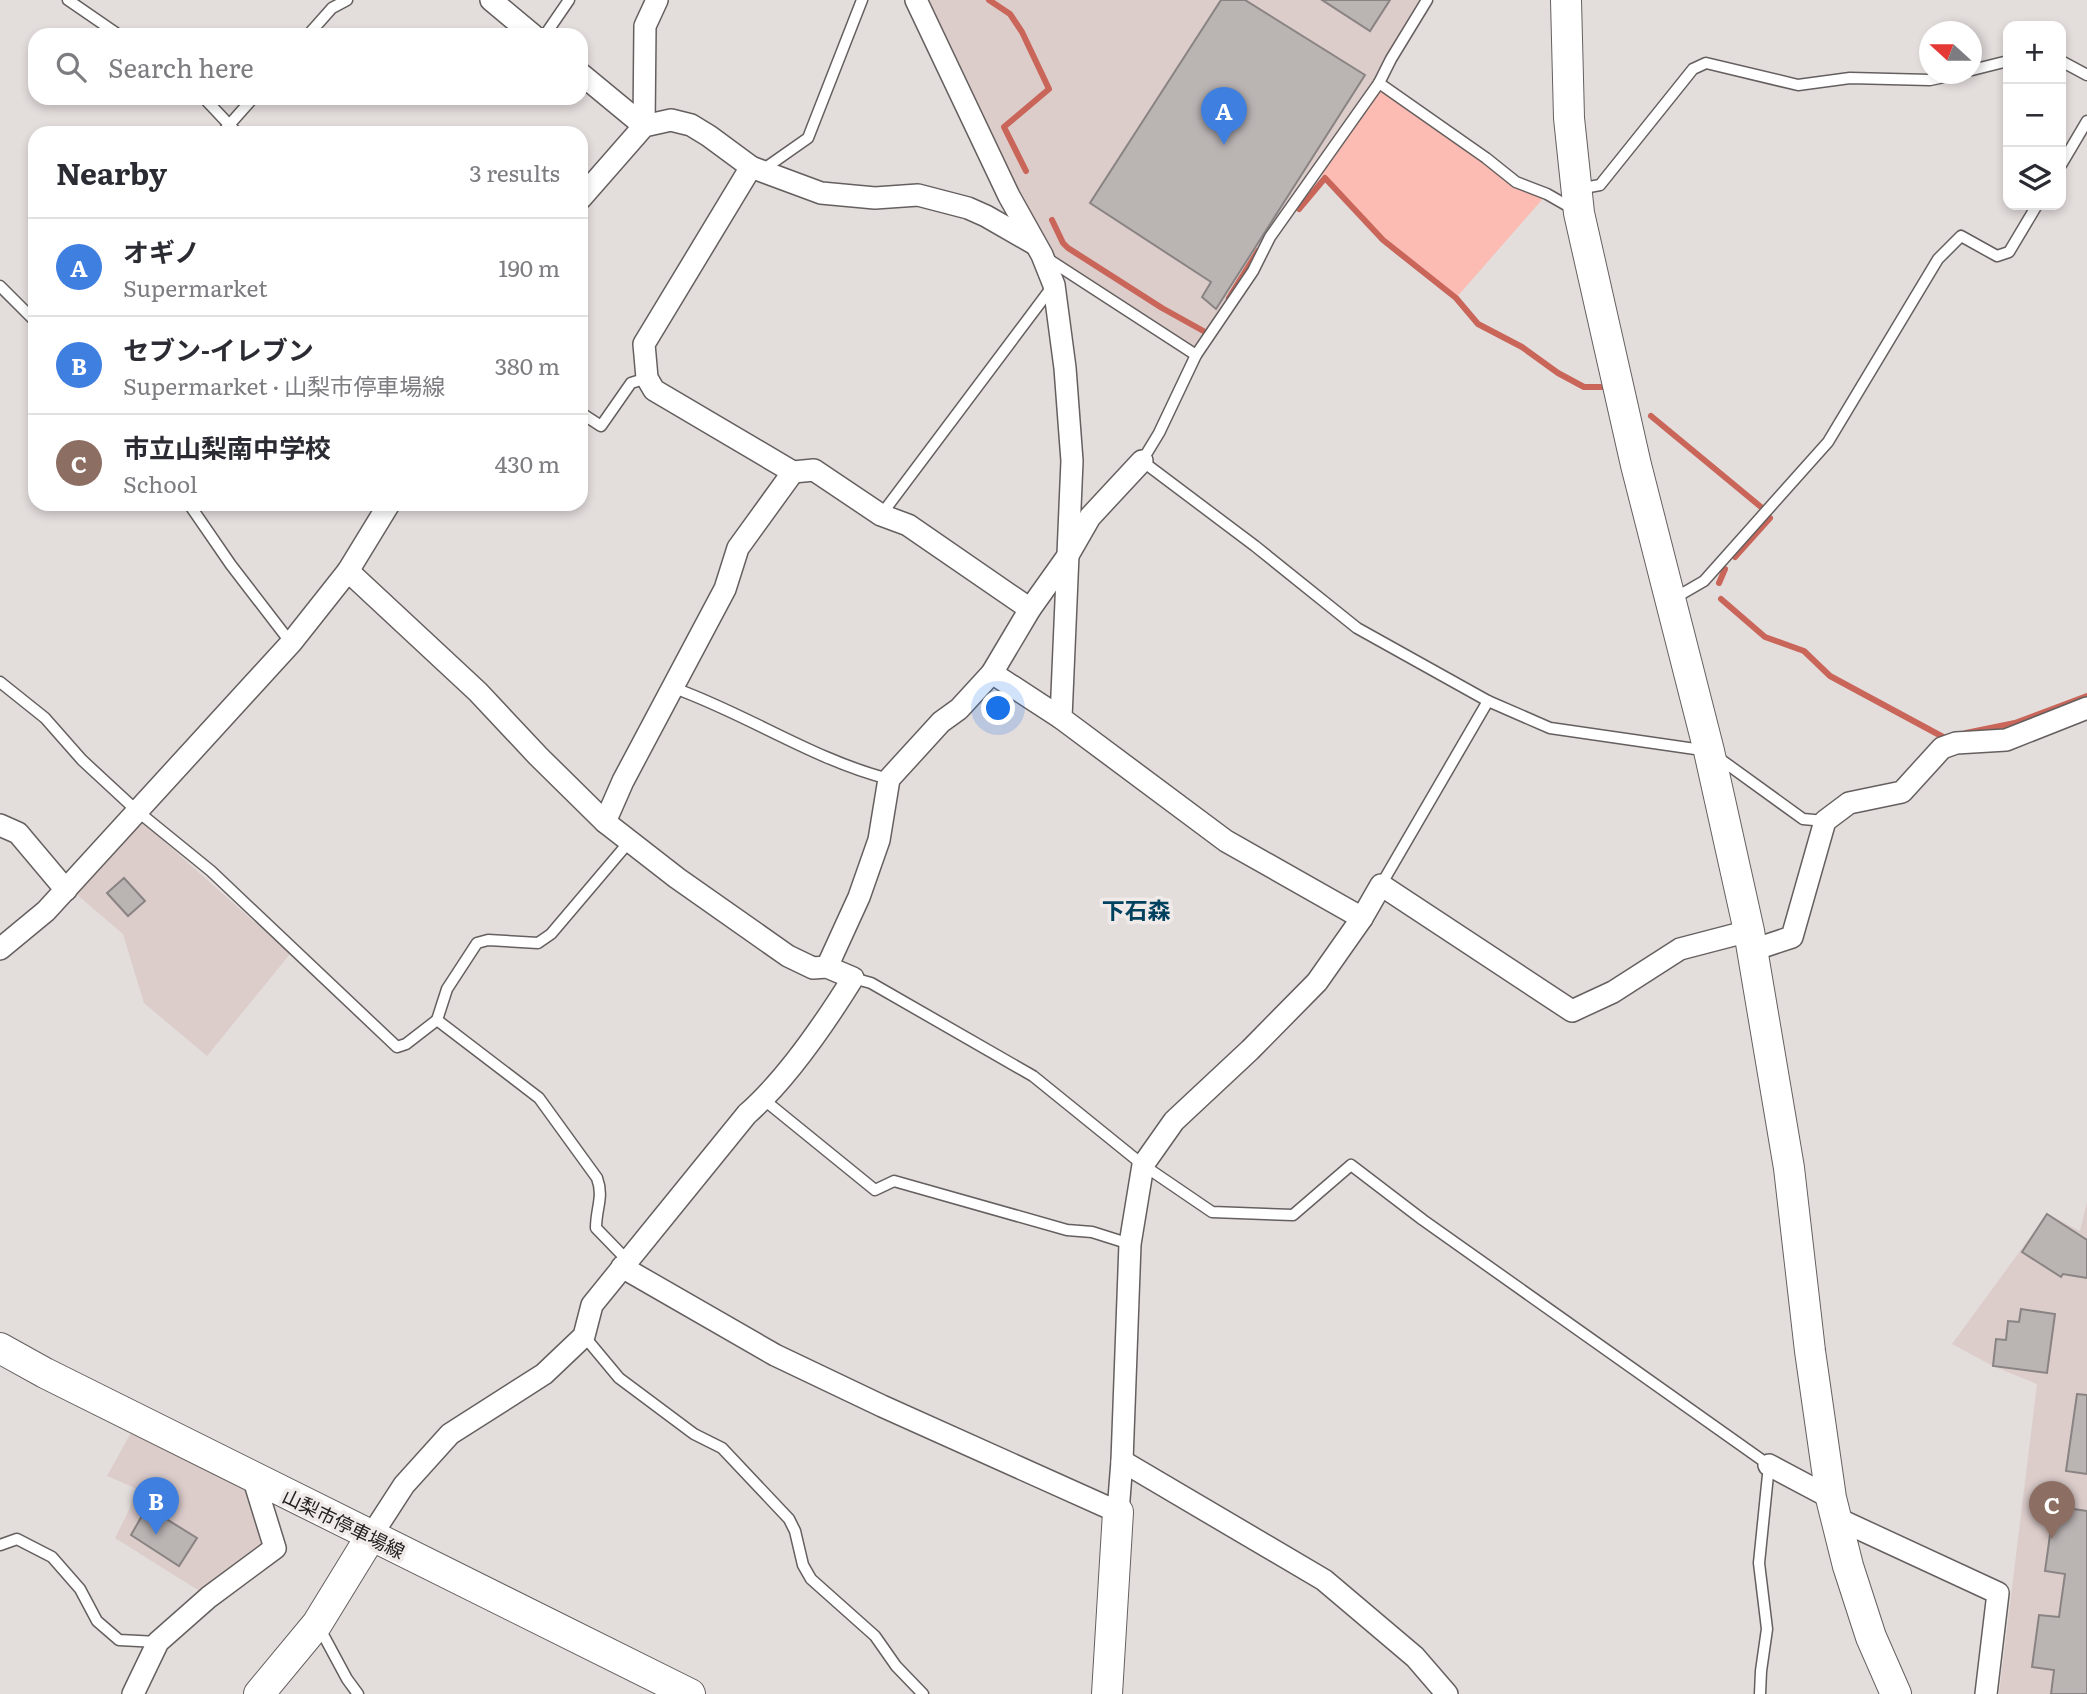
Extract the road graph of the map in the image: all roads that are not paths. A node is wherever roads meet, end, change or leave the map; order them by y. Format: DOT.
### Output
graph roads {
  1 [pos="68,0"];
  2 [pos="347,0"];
  3 [pos="491,0"];
  4 [pos="569,0"];
  5 [pos="657,0"];
  6 [pos="862,0"];
  7 [pos="916,0"];
  8 [pos="1427,0"];
  9 [pos="1566,0"];
  10 [pos="109,28"];
  11 [pos="314,28"];
  12 [pos="525,28"];
  13 [pos="550,28"];
  14 [pos="2003,62"];
  15 [pos="2066,64"];
  16 [pos="1982,68"];
  17 [pos="2087,75"];
  18 [pos="588,80"];
  19 [pos="1919,80"];
  20 [pos="1379,83"];
  21 [pos="210,105"];
  22 [pos="248,105"];
  23 [pos="2087,121"];
  24 [pos="644,125"];
  25 [pos="227,126"];
  26 [pos="233,126"];
  27 [pos="2066,157"];
  28 [pos="756,169"];
  29 [pos="588,190"];
  30 [pos="1578,201"];
  31 [pos="2034,210"];
  32 [pos="1039,249"];
  33 [pos="1054,285"];
  34 [pos="0,286"];
  35 [pos="28,307"];
  36 [pos="1196,355"];
  37 [pos="647,378"];
  38 [pos="588,418"];
  39 [pos="1142,461"];
  40 [pos="793,472"];
  41 [pos="194,511"];
  42 [pos="386,511"];
  43 [pos="880,515"];
  44 [pos="1067,557"];
  45 [pos="348,571"];
  46 [pos="1670,601"];
  47 [pos="1030,610"];
  48 [pos="291,643"];
  49 [pos="992,673"];
  50 [pos="0,682"];
  51 [pos="674,688"];
  52 [pos="1488,701"];
  53 [pos="2087,708"];
  54 [pos="1061,718"];
  55 [pos="1709,751"];
  56 [pos="889,779"];
  57 [pos="136,810"];
  58 [pos="1825,821"];
  59 [pos="605,822"];
  60 [pos="0,825"];
  61 [pos="629,842"];
  62 [pos="1381,885"];
  63 [pos="66,890"];
  64 [pos="1362,918"];
  65 [pos="1751,940"];
  66 [pos="0,949"];
  67 [pos="827,967"];
  68 [pos="853,978"];
  69 [pos="437,1020"];
  70 [pos="763,1099"];
  71 [pos="1143,1165"];
  72 [pos="1130,1244"];
  73 [pos="624,1264"];
  74 [pos="584,1336"];
  75 [pos="0,1348"];
  76 [pos="1122,1461"];
  77 [pos="1769,1465"];
  78 [pos="253,1477"];
  79 [pos="1833,1508"];
  80 [pos="1118,1512"];
  81 [pos="371,1536"];
  82 [pos="0,1545"];
  83 [pos="317,1624"];
  84 [pos="158,1642"];
  85 [pos="133,1694"];
  86 [pos="259,1694"];
  87 [pos="358,1694"];
  88 [pos="690,1694"];
  89 [pos="923,1694"];
  90 [pos="1107,1694"];
  91 [pos="1447,1694"];
  92 [pos="1760,1694"];
  93 [pos="1896,1694"];
  94 [pos="1986,1694"];
  1 -- 10 [label="lane"];
  2 -- 11 [label="lane"];
  3 -- 12 [label="street"];
  4 -- 13 [label="lane"];
  5 -- 24 [label="street"];
  6 -- 28 [label="lane"];
  7 -- 32 [label="street"];
  8 -- 20 [label="lane"];
  9 -- 30 [label="street"];
  14 -- 16 [label="lane"];
  15 -- 17 [label="lane"];
  18 -- 24 [label="street"];
  19 -- 30 [label="lane"];
  20 -- 30 [label="lane"];
  20 -- 36 [label="lane"];
  21 -- 25 [label="lane"];
  22 -- 26 [label="lane"];
  23 -- 27 [label="lane"];
  24 -- 28 [label="street"];
  24 -- 29 [label="street"];
  28 -- 32 [label="street"];
  28 -- 37 [label="street"];
  30 -- 46 [label="street"];
  31 -- 46 [label="lane"];
  32 -- 33 [label="street"];
  32 -- 36 [label="lane"];
  33 -- 43 [label="lane"];
  33 -- 44 [label="street"];
  34 -- 35 [label="lane"];
  36 -- 39 [label="lane"];
  37 -- 38 [label="lane"];
  37 -- 40 [label="street"];
  39 -- 44 [label="street"];
  39 -- 52 [label="lane"];
  40 -- 43 [label="street"];
  40 -- 51 [label="street"];
  41 -- 48 [label="lane"];
  42 -- 45 [label="street"];
  43 -- 47 [label="street"];
  44 -- 47 [label="street"];
  44 -- 54 [label="street"];
  45 -- 48 [label="street"];
  45 -- 59 [label="street"];
  46 -- 55 [label="street"];
  47 -- 49 [label="street"];
  48 -- 57 [label="street"];
  49 -- 54 [label="street"];
  49 -- 56 [label="street"];
  50 -- 57 [label="lane"];
  51 -- 56 [label="lane"];
  51 -- 59 [label="street"];
  52 -- 55 [label="lane"];
  52 -- 62 [label="lane"];
  53 -- 58 [label="street"];
  54 -- 64 [label="street"];
  55 -- 58 [label="lane"];
  55 -- 65 [label="street"];
  56 -- 67 [label="street"];
  57 -- 63 [label="street"];
  57 -- 69 [label="lane"];
  58 -- 65 [label="street"];
  59 -- 61 [label="street"];
  60 -- 63 [label="street"];
  61 -- 67 [label="street"];
  61 -- 69 [label="lane"];
  62 -- 64 [label="street"];
  62 -- 65 [label="street"];
  63 -- 66 [label="street"];
  64 -- 71 [label="street"];
  65 -- 79 [label="street"];
  67 -- 68 [label="street"];
  68 -- 70 [label="street"];
  68 -- 71 [label="lane"];
  69 -- 73 [label="lane"];
  70 -- 72 [label="lane"];
  70 -- 73 [label="street"];
  71 -- 72 [label="street"];
  71 -- 77 [label="lane"];
  72 -- 76 [label="street"];
  73 -- 74 [label="street"];
  73 -- 80 [label="street"];
  74 -- 81 [label="street"];
  74 -- 89 [label="lane"];
  75 -- 78 [label="street, 山梨市停車場線"];
  76 -- 80 [label="street"];
  76 -- 91 [label="street"];
  77 -- 79 [label="street"];
  77 -- 92 [label="lane"];
  78 -- 81 [label="street, 山梨市停車場線"];
  78 -- 84 [label="street"];
  79 -- 93 [label="street"];
  79 -- 94 [label="street"];
  80 -- 90 [label="street"];
  81 -- 83 [label="street"];
  81 -- 88 [label="street, 山梨市停車場線"];
  82 -- 84 [label="lane"];
  83 -- 86 [label="street"];
  83 -- 87 [label="lane"];
  84 -- 85 [label="street"];
}
